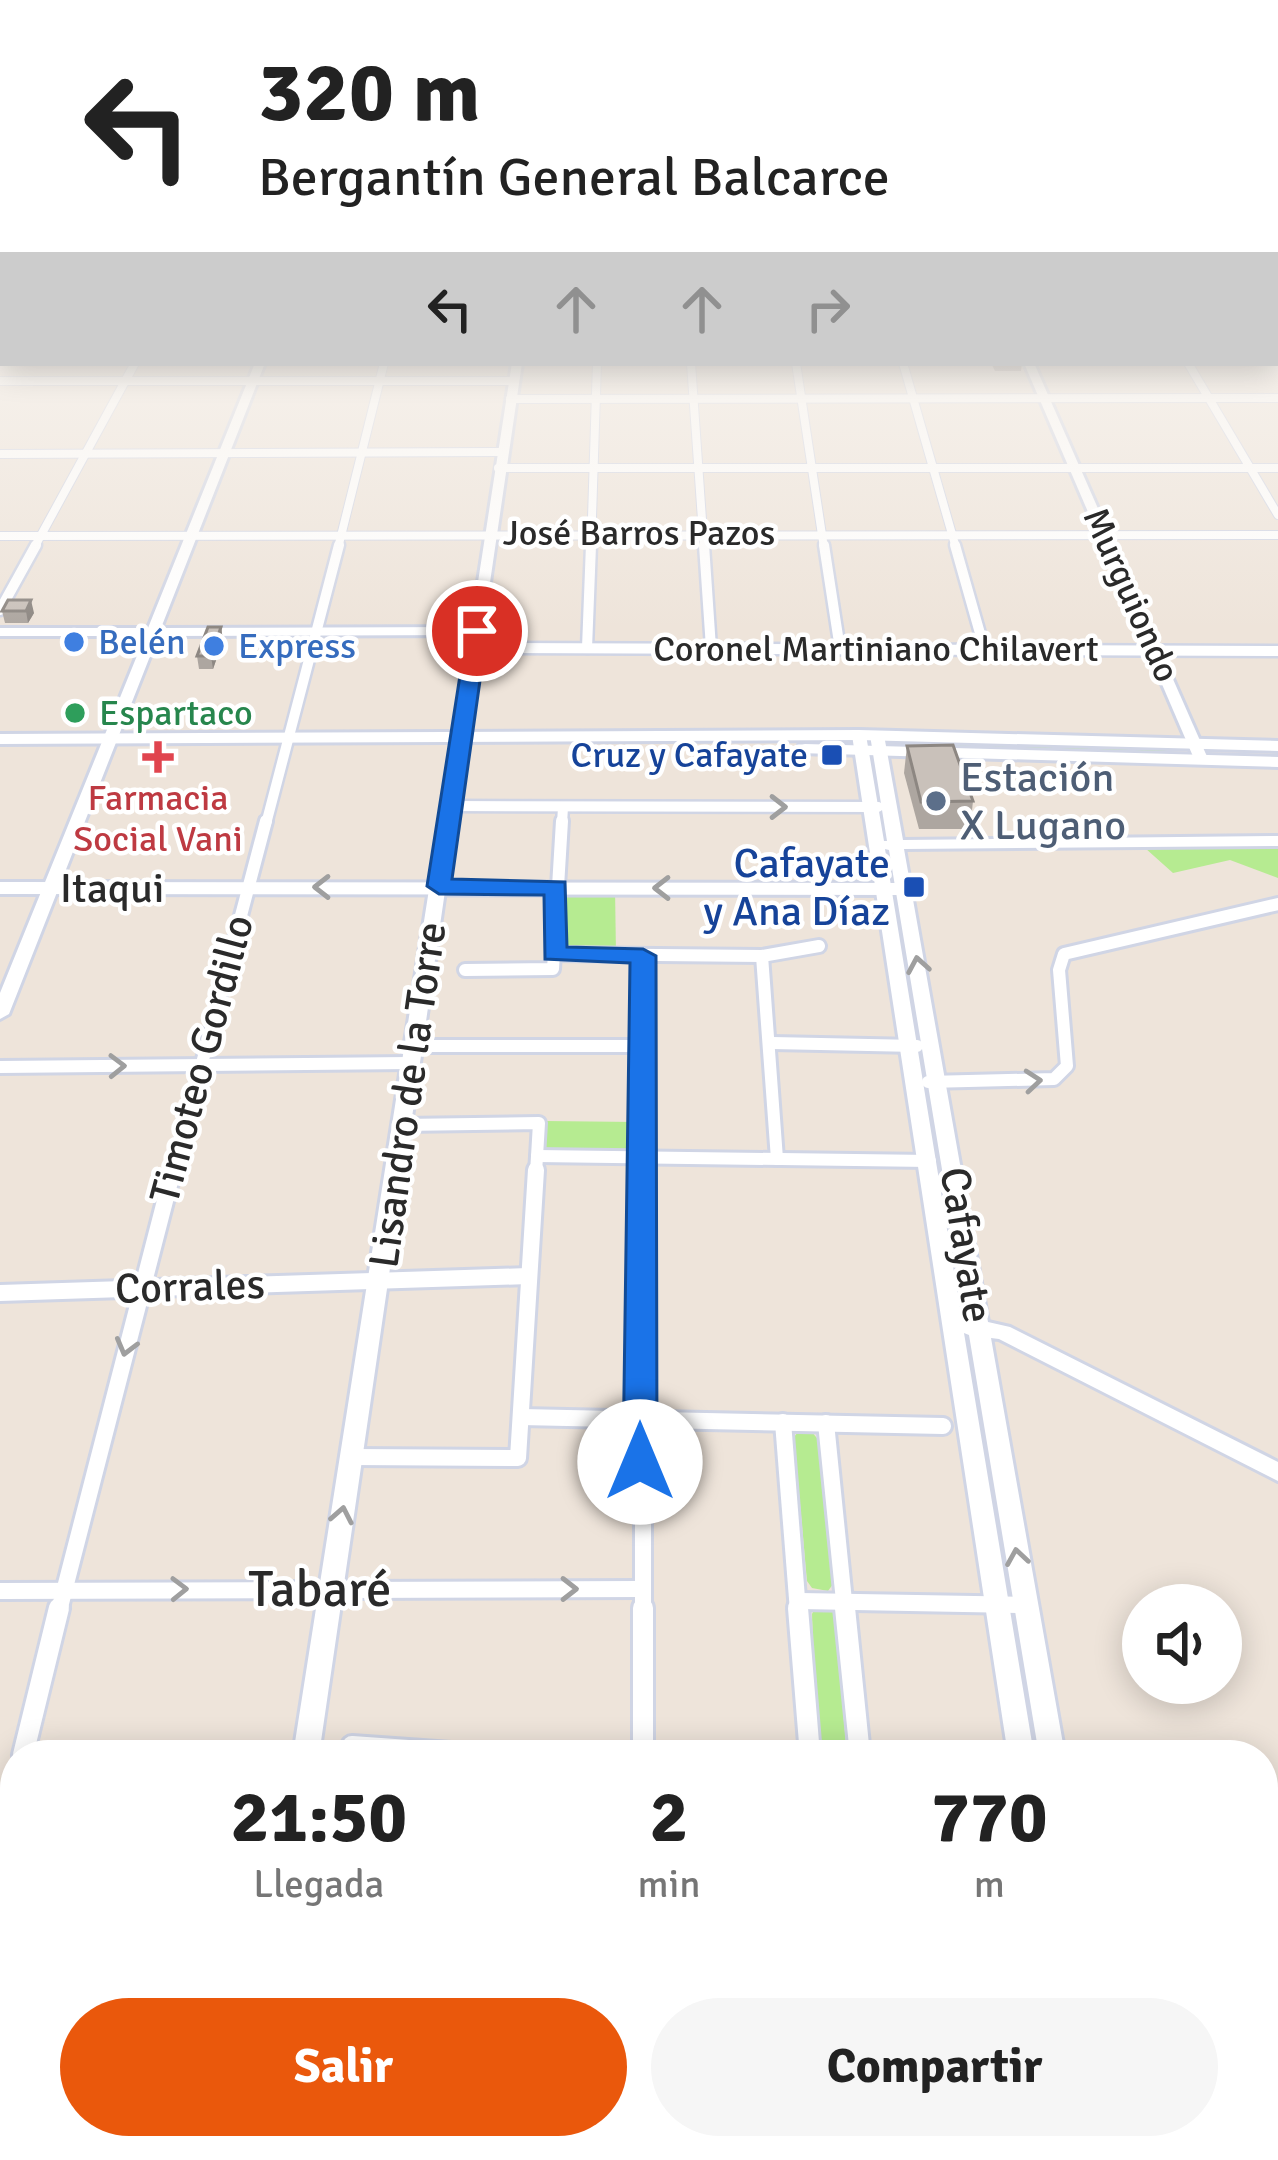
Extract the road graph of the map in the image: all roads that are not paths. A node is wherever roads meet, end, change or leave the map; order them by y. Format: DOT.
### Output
graph roads {
  1 [pos="100,427"];
  2 [pos="236,427"];
  3 [pos="370,427"];
  4 [pos="505,427"];
  5 [pos="594,427"];
  6 [pos="696,427"];
  7 [pos="808,427"];
  8 [pos="922,427"];
  9 [pos="1058,427"];
  10 [pos="1226,427"];
  11 [pos="365,452"];
  12 [pos="500,452"];
  13 [pos="85,453"];
  14 [pos="226,453"];
  15 [pos="0,454"];
  16 [pos="498,468"];
  17 [pos="1278,468"];
  18 [pos="698,469"];
  19 [pos="1251,469"];
  20 [pos="593,470"];
  21 [pos="812,470"];
  22 [pos="934,470"];
  23 [pos="1076,471"];
  24 [pos="1278,515"];
  25 [pos="492,532"];
  26 [pos="590,532"];
  27 [pos="704,533"];
  28 [pos="823,533"];
  29 [pos="951,534"];
  30 [pos="191,535"];
  31 [pos="340,535"];
  32 [pos="1278,535"];
  33 [pos="0,536"];
  34 [pos="43,536"];
  35 [pos="1104,536"];
  36 [pos="0,610"];
  37 [pos="314,630"];
  38 [pos="477,631"];
  39 [pos="0,632"];
  40 [pos="153,634"];
  41 [pos="475,648"];
  42 [pos="587,648"];
  43 [pos="711,648"];
  44 [pos="840,649"];
  45 [pos="1157,650"];
  46 [pos="985,651"];
  47 [pos="1278,651"];
  48 [pos="284,741"];
  49 [pos="461,741"];
  50 [pos="107,742"];
  51 [pos="869,742"];
  52 [pos="0,743"];
  53 [pos="1278,746"];
  54 [pos="1199,754"];
  55 [pos="1278,762"];
  56 [pos="451,806"];
  57 [pos="563,807"];
  58 [pos="871,807"];
  59 [pos="889,807"];
  60 [pos="1278,841"];
  61 [pos="887,845"];
  62 [pos="439,886"];
  63 [pos="247,887"];
  64 [pos="556,887"];
  65 [pos="49,888"];
  66 [pos="0,889"];
  67 [pos="895,889"];
  68 [pos="1278,904"];
  69 [pos="819,946"];
  70 [pos="643,956"];
  71 [pos="762,956"];
  72 [pos="553,961"];
  73 [pos="465,970"];
  74 [pos="0,1014"];
  75 [pos="772,1042"];
  76 [pos="641,1046"];
  77 [pos="921,1046"];
  78 [pos="411,1054"];
  79 [pos="202,1065"];
  80 [pos="0,1067"];
  81 [pos="928,1082"];
  82 [pos="402,1125"];
  83 [pos="537,1156"];
  84 [pos="644,1157"];
  85 [pos="776,1159"];
  86 [pos="930,1161"];
  87 [pos="527,1276"];
  88 [pos="380,1280"];
  89 [pos="141,1290"];
  90 [pos="0,1293"];
  91 [pos="953,1327"];
  92 [pos="979,1327"];
  93 [pos="521,1417"];
  94 [pos="640,1420"];
  95 [pos="783,1422"];
  96 [pos="826,1423"];
  97 [pos="943,1426"];
  98 [pos="353,1457"];
  99 [pos="1278,1472"];
  100 [pos="328,1588"];
  101 [pos="640,1589"];
  102 [pos="0,1591"];
  103 [pos="62,1591"];
  104 [pos="800,1601"];
  105 [pos="845,1602"];
  106 [pos="994,1603"];
  107 [pos="1025,1605"];
  108 [pos="26,1740"];
  109 [pos="308,1740"];
  110 [pos="643,1740"];
  111 [pos="809,1740"];
  112 [pos="859,1740"];
  113 [pos="1019,1740"];
  114 [pos="1049,1740"];
  1 -- 13 [label="street"];
  2 -- 14 [label="street"];
  3 -- 11 [label="street, Timoteo Gordillo"];
  4 -- 12 [label="street, Lisandro de la Torre"];
  5 -- 20 [label="street"];
  6 -- 18 [label="street"];
  7 -- 21 [label="street"];
  8 -- 22 [label="street"];
  9 -- 23 [label="street, Murguiondo"];
  10 -- 19 [label="street"];
  11 -- 12 [label="street"];
  11 -- 14 [label="street"];
  11 -- 31 [label="street, Timoteo Gordillo"];
  12 -- 16 [label="street, Lisandro de la Torre"];
  13 -- 14 [label="street"];
  13 -- 15 [label="street"];
  13 -- 34 [label="street"];
  14 -- 30 [label="street"];
  16 -- 20 [label="street"];
  16 -- 25 [label="street, Lisandro de la Torre"];
  17 -- 19 [label="street"];
  18 -- 20 [label="street"];
  18 -- 21 [label="street"];
  18 -- 27 [label="street"];
  19 -- 23 [label="street"];
  19 -- 24 [label="street"];
  20 -- 26 [label="street"];
  21 -- 22 [label="street"];
  21 -- 28 [label="street"];
  22 -- 23 [label="street"];
  22 -- 29 [label="street"];
  23 -- 35 [label="street, Murguiondo"];
  25 -- 26 [label="street, José Barros Pazos"];
  25 -- 31 [label="street, José Barros Pazos"];
  25 -- 38 [label="street, Lisandro de la Torre"];
  26 -- 27 [label="street, José Barros Pazos"];
  26 -- 42 [label="street"];
  27 -- 28 [label="street, José Barros Pazos"];
  27 -- 43 [label="street"];
  28 -- 29 [label="street, José Barros Pazos"];
  28 -- 44 [label="street"];
  29 -- 35 [label="street, José Barros Pazos"];
  29 -- 46 [label="street"];
  30 -- 31 [label="street, José Barros Pazos"];
  30 -- 34 [label="street, José Barros Pazos"];
  30 -- 40 [label="street"];
  31 -- 37 [label="street, Timoteo Gordillo"];
  32 -- 35 [label="street, José Barros Pazos"];
  33 -- 34 [label="street, José Barros Pazos"];
  34 -- 36 [label="street"];
  35 -- 45 [label="street, Murguiondo"];
  37 -- 38 [label="street"];
  37 -- 40 [label="street"];
  37 -- 48 [label="street, Timoteo Gordillo"];
  38 -- 41 [label="street, Lisandro de la Torre"];
  39 -- 40 [label="street"];
  40 -- 50 [label="street"];
  41 -- 42 [label="street, Coronel Martiniano Chilavert"];
  41 -- 49 [label="street, Lisandro de la Torre"];
  42 -- 43 [label="street, Coronel Martiniano Chilavert"];
  43 -- 44 [label="street, Coronel Martiniano Chilavert"];
  44 -- 46 [label="street, Coronel Martiniano Chilavert"];
  45 -- 46 [label="street, Coronel Martiniano Chilavert"];
  45 -- 47 [label="street, Coronel Martiniano Chilavert"];
  45 -- 54 [label="street, Murguiondo"];
  48 -- 49 [label="main road"];
  48 -- 50 [label="main road"];
  48 -- 63 [label="street, Timoteo Gordillo"];
  49 -- 51 [label="main road"];
  49 -- 56 [label="street, Lisandro de la Torre"];
  50 -- 52 [label="main road"];
  50 -- 65 [label="street"];
  51 -- 54 [label="main road"];
  51 -- 58 [label="street, Cafayate"];
  51 -- 59 [label="street, Cafayate"];
  53 -- 54 [label="main road"];
  54 -- 55 [label="main road"];
  56 -- 57 [label="street"];
  56 -- 62 [label="street, Lisandro de la Torre"];
  57 -- 58 [label="street, one-way"];
  57 -- 64 [label="street"];
  58 -- 59 [label="street"];
  58 -- 61 [label="street, Cafayate"];
  59 -- 61 [label="street, Cafayate"];
  60 -- 61 [label="street"];
  61 -- 67 [label="street, Cafayate"];
  62 -- 63 [label="street, Itaqui, one-way"];
  62 -- 64 [label="street, Itaqui"];
  62 -- 78 [label="street, Lisandro de la Torre"];
  63 -- 65 [label="street, Itaqui"];
  63 -- 79 [label="street, Timoteo Gordillo"];
  67 -- 64 [label="street, Itaqui, one-way"];
  64 -- 72 [label="street"];
  65 -- 66 [label="street, Itaqui"];
  65 -- 74 [label="street"];
  67 -- 77 [label="street, Cafayate"];
  81 -- 68 [label="street, one-way"];
  69 -- 71 [label="street"];
  70 -- 71 [label="street"];
  70 -- 72 [label="street"];
  70 -- 76 [label="street"];
  71 -- 75 [label="street"];
  72 -- 73 [label="street"];
  75 -- 77 [label="street"];
  75 -- 85 [label="street"];
  76 -- 78 [label="street"];
  76 -- 84 [label="street"];
  77 -- 81 [label="street, Cafayate"];
  78 -- 79 [label="street"];
  78 -- 82 [label="street, Lisandro de la Torre"];
  80 -- 79 [label="street, one-way"];
  79 -- 89 [label="street, Timoteo Gordillo"];
  81 -- 86 [label="street, Cafayate"];
  81 -- 92 [label="street, Cafayate"];
  82 -- 83 [label="street"];
  82 -- 88 [label="street, Lisandro de la Torre"];
  83 -- 84 [label="street"];
  83 -- 87 [label="street"];
  84 -- 85 [label="street"];
  84 -- 94 [label="street"];
  85 -- 86 [label="street"];
  86 -- 91 [label="street, Cafayate"];
  87 -- 88 [label="street, Corrales"];
  87 -- 93 [label="street"];
  88 -- 89 [label="street, Corrales"];
  88 -- 98 [label="street, Lisandro de la Torre"];
  89 -- 90 [label="street, Corrales"];
  89 -- 103 [label="street, Timoteo Gordillo, one-way"];
  91 -- 92 [label="street"];
  91 -- 106 [label="street, Cafayate"];
  92 -- 99 [label="street"];
  107 -- 92 [label="street, Cafayate, one-way"];
  93 -- 94 [label="street"];
  93 -- 98 [label="street"];
  94 -- 95 [label="street"];
  94 -- 101 [label="street"];
  95 -- 96 [label="street"];
  95 -- 104 [label="street"];
  96 -- 97 [label="street"];
  96 -- 105 [label="street"];
  100 -- 98 [label="street, Lisandro de la Torre, one-way"];
  100 -- 101 [label="street, Tabaré, one-way"];
  103 -- 100 [label="street, Tabaré, one-way"];
  100 -- 109 [label="street, Lisandro de la Torre"];
  101 -- 110 [label="street"];
  102 -- 103 [label="street, Tabaré"];
  103 -- 108 [label="street, Timoteo Gordillo"];
  104 -- 105 [label="street"];
  104 -- 111 [label="street"];
  105 -- 106 [label="street"];
  105 -- 112 [label="street"];
  106 -- 107 [label="street"];
  106 -- 113 [label="street, Cafayate"];
  107 -- 114 [label="street, Cafayate"];
}
